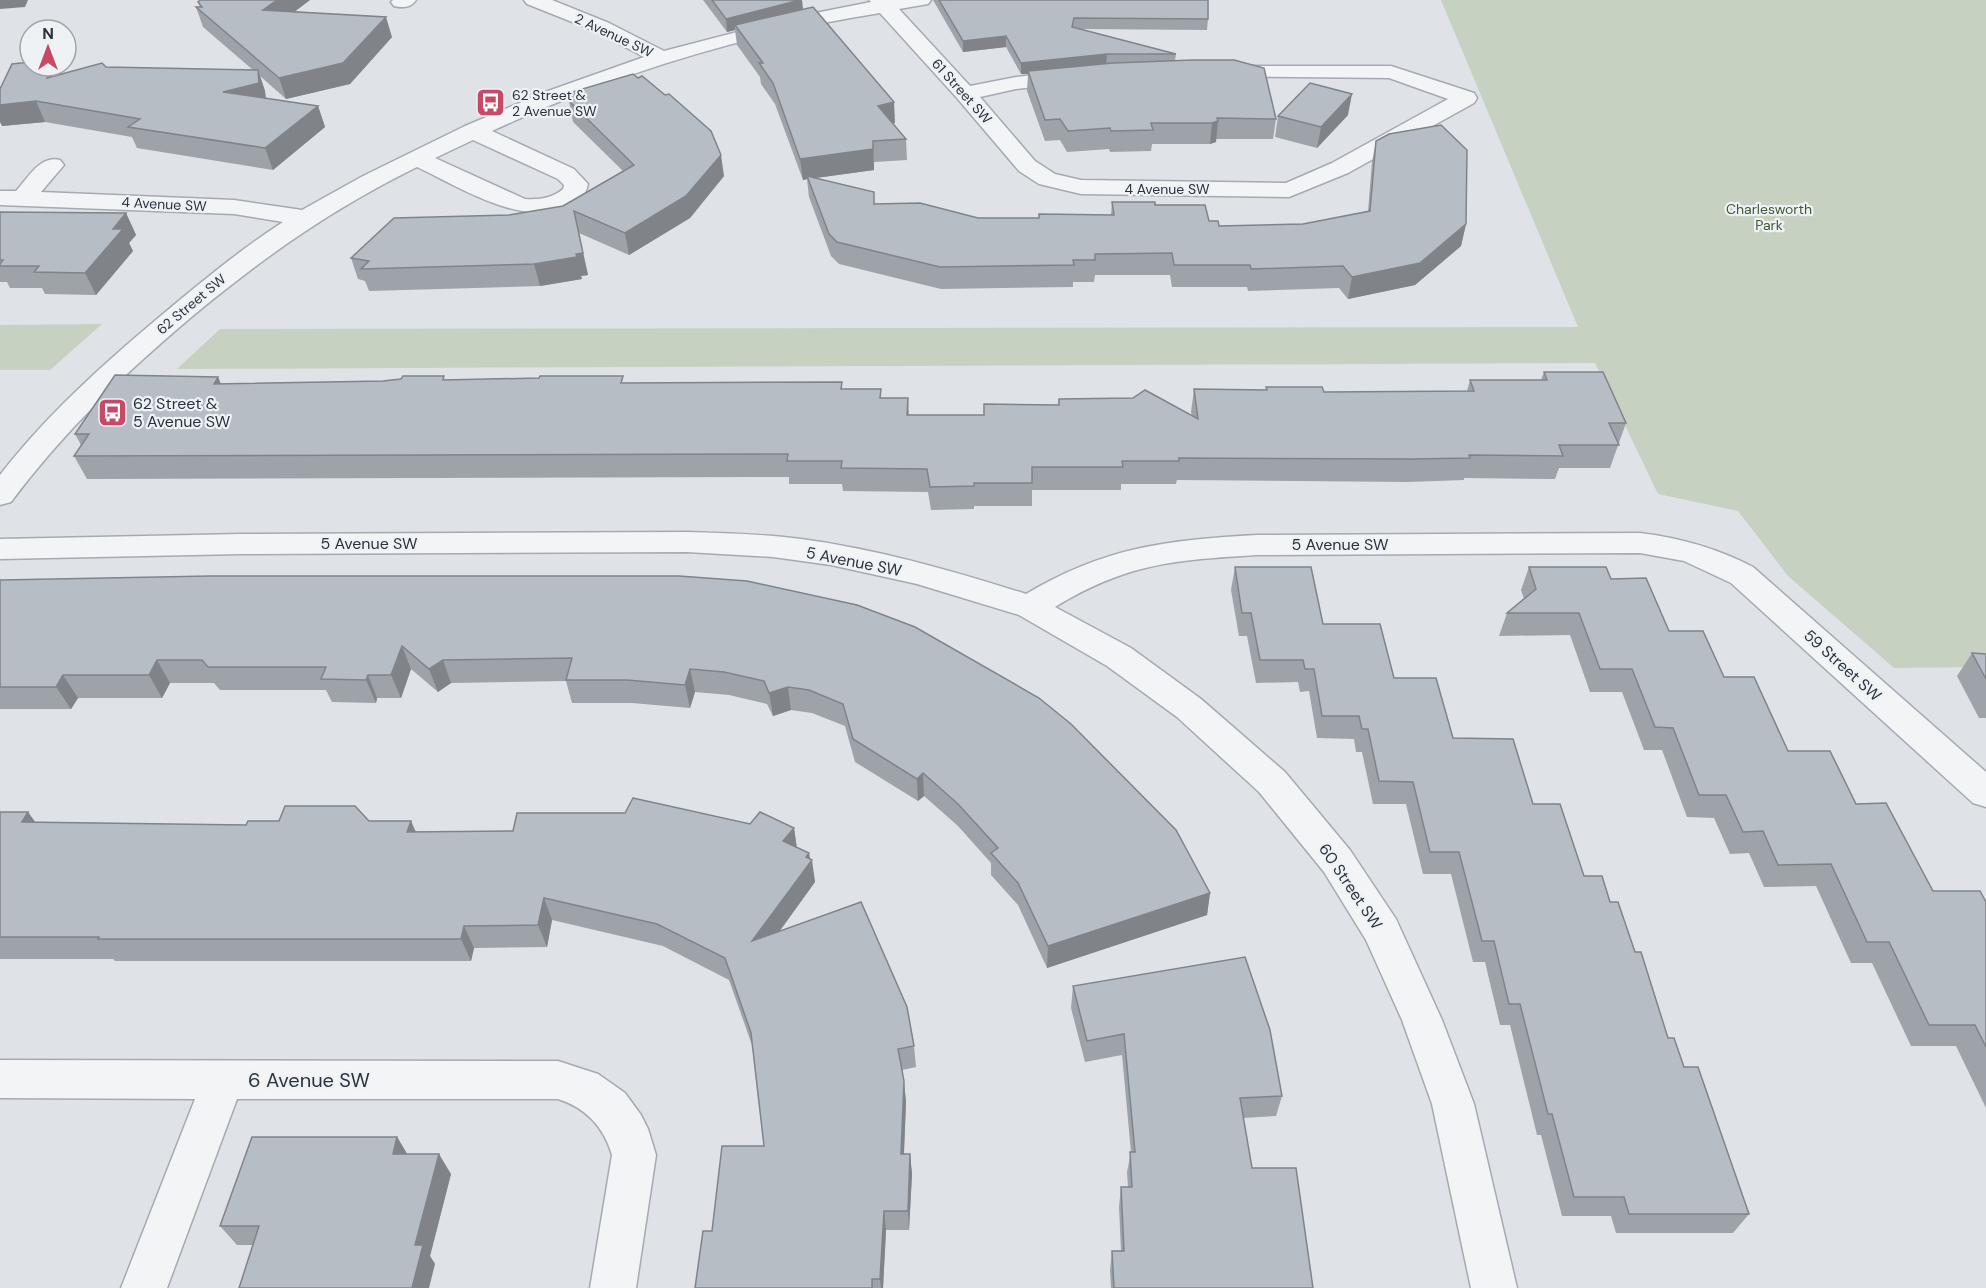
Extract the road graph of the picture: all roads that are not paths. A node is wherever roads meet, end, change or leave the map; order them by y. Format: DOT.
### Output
graph roads {
  1 [pos="534,0"];
  2 [pos="921,0"];
  3 [pos="882,3"];
  4 [pos="660,57"];
  5 [pos="1203,72"];
  6 [pos="1094,75"];
  7 [pos="965,93"];
  8 [pos="473,131"];
  9 [pos="417,158"];
  10 [pos="52,165"];
  11 [pos="1047,179"];
  12 [pos="12,198"];
  13 [pos="305,218"];
  14 [pos="0,495"];
  15 [pos="0,549"];
  16 [pos="1690,550"];
  17 [pos="1030,607"];
  18 [pos="1986,793"];
  19 [pos="0,1078"];
  20 [pos="222,1080"];
  21 [pos="144,1288"];
  22 [pos="613,1288"];
  23 [pos="1494,1288"];
  1 -- 4 [label="street, 2 Avenue SW"];
  2 -- 3 [label="street, 62 Street SW"];
  3 -- 4 [label="street, 62 Street SW"];
  3 -- 7 [label="street, 61 Street SW"];
  4 -- 8 [label="street, 62 Street SW"];
  5 -- 11 [label="street, 4 Avenue SW"];
  6 -- 7 [label="street"];
  7 -- 11 [label="street, 61 Street SW"];
  8 -- 9 [label="street, 62 Street SW"];
  8 -- 9 [label="street"];
  9 -- 13 [label="street, 62 Street SW"];
  10 -- 12 [label="street, 4 Avenue SW"];
  12 -- 13 [label="street, 4 Avenue SW"];
  13 -- 14 [label="street, 62 Street SW"];
  15 -- 17 [label="street, 5 Avenue SW"];
  16 -- 17 [label="street, 5 Avenue SW"];
  16 -- 18 [label="street, 59 Street SW"];
  17 -- 23 [label="street, 60 Street SW"];
  19 -- 20 [label="street, 6 Avenue SW"];
  20 -- 21 [label="street"];
  20 -- 22 [label="street, 6 Avenue SW"];
}
